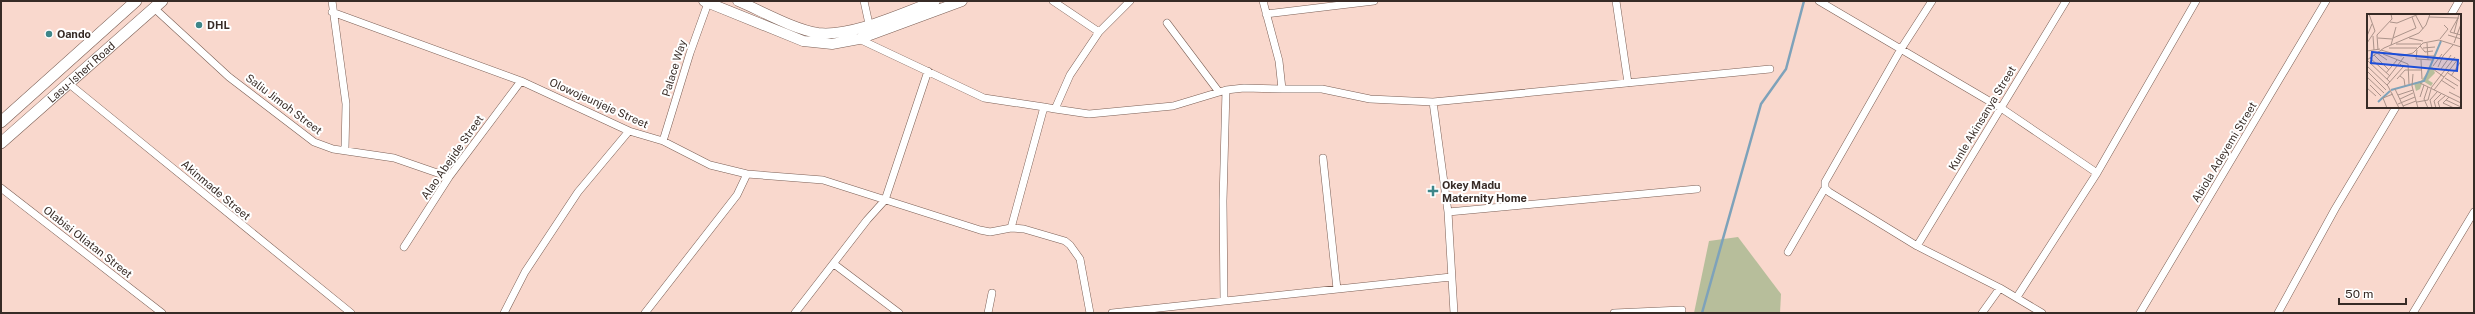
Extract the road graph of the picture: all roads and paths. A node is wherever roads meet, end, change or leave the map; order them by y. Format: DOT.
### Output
graph roads {
  1 [pos="136,1"];
  2 [pos="332,1"];
  3 [pos="738,1"];
  4 [pos="864,1"];
  5 [pos="935,1"];
  6 [pos="962,1"];
  7 [pos="1053,1"];
  8 [pos="1130,1"];
  9 [pos="1263,1"];
  10 [pos="1374,1"];
  11 [pos="1616,1"];
  12 [pos="1820,1"];
  13 [pos="1932,1"];
  14 [pos="2066,1"];
  15 [pos="2196,1"];
  16 [pos="2326,1"];
  17 [pos="2460,1"];
  18 [pos="706,2"];
  19 [pos="158,5"];
  20 [pos="332,12"];
  21 [pos="1266,14"];
  22 [pos="2452,14"];
  23 [pos="1167,23"];
  24 [pos="869,24"];
  25 [pos="1100,32"];
  26 [pos="859,39"];
  27 [pos="1901,49"];
  28 [pos="1770,69"];
  29 [pos="928,72"];
  30 [pos="521,81"];
  31 [pos="68,83"];
  32 [pos="1628,83"];
  33 [pos="1282,89"];
  34 [pos="1223,91"];
  35 [pos="1433,102"];
  36 [pos="1044,107"];
  37 [pos="2001,108"];
  38 [pos="2395,108"];
  39 [pos="1055,109"];
  40 [pos="1,122"];
  41 [pos="629,131"];
  42 [pos="663,141"];
  43 [pos="1,143"];
  44 [pos="345,149"];
  45 [pos="1323,158"];
  46 [pos="2097,173"];
  47 [pos="747,174"];
  48 [pos="449,177"];
  49 [pos="1,188"];
  50 [pos="1825,188"];
  51 [pos="1697,189"];
  52 [pos="885,200"];
  53 [pos="1448,212"];
  54 [pos="2474,212"];
  55 [pos="1011,228"];
  56 [pos="1917,246"];
  57 [pos="404,247"];
  58 [pos="1788,252"];
  59 [pos="834,264"];
  60 [pos="1451,277"];
  61 [pos="2000,288"];
  62 [pos="1337,289"];
  63 [pos="992,293"];
  64 [pos="2017,297"];
  65 [pos="1224,300"];
  66 [pos="1682,310"];
  67 [pos="162,313"];
  68 [pos="351,313"];
  69 [pos="504,313"];
  70 [pos="645,313"];
  71 [pos="794,313"];
  72 [pos="899,313"];
  73 [pos="988,313"];
  74 [pos="1090,313"];
  75 [pos="1112,313"];
  76 [pos="1454,313"];
  77 [pos="1614,313"];
  78 [pos="1982,313"];
  79 [pos="2042,313"];
  80 [pos="2140,313"];
  81 [pos="2278,313"];
  82 [pos="2412,313"];
  1 -- 40 [label="main road, Lasu-Isheri Road"];
  2 -- 20 [label="street"];
  3 -- 24 [label="main road"];
  4 -- 24 [label="street"];
  5 -- 24 [label="main road"];
  6 -- 26 [label="main road"];
  7 -- 25 [label="street"];
  8 -- 25 [label="street"];
  9 -- 21 [label="street"];
  10 -- 21 [label="street"];
  11 -- 32 [label="street"];
  12 -- 27 [label="street"];
  13 -- 27 [label="street"];
  14 -- 37 [label="street, Kunle Akinsanya Street"];
  15 -- 46 [label="street"];
  16 -- 80 [label="street, Abiola Adeyemi Street"];
  17 -- 22 [label="street"];
  18 -- 26 [label="main road"];
  18 -- 42 [label="street, Palace Way"];
  19 -- 31 [label="main road, Lasu-Isheri Road"];
  19 -- 44 [label="street, Saliu Jimoh Street"];
  20 -- 30 [label="street, Olowojeunjeje Street"];
  20 -- 44 [label="street"];
  21 -- 33 [label="street"];
  23 -- 34 [label="street"];
  25 -- 39 [label="street"];
  26 -- 29 [label="street"];
  27 -- 37 [label="street"];
  27 -- 50 [label="street"];
  28 -- 32 [label="street"];
  29 -- 36 [label="street"];
  29 -- 52 [label="street"];
  30 -- 41 [label="street, Olowojeunjeje Street"];
  30 -- 48 [label="street, Alao Abejide Street"];
  31 -- 43 [label="main road, Lasu-Isheri Road"];
  31 -- 68 [label="street, Akinmade Street"];
  32 -- 35 [label="street"];
  33 -- 34 [label="street"];
  33 -- 35 [label="street"];
  34 -- 39 [label="street"];
  34 -- 65 [label="street"];
  35 -- 53 [label="street"];
  36 -- 39 [label="street"];
  36 -- 55 [label="street"];
  37 -- 46 [label="street"];
  37 -- 56 [label="street, Kunle Akinsanya Street"];
  38 -- 81 [label="street"];
  41 -- 42 [label="street, Olowojeunjeje Street"];
  41 -- 69 [label="street"];
  42 -- 47 [label="street, Olowojeunjeje Street"];
  44 -- 48 [label="street, Saliu Jimoh Street"];
  45 -- 62 [label="street"];
  46 -- 64 [label="street"];
  47 -- 52 [label="street, Olowojeunjeje Street"];
  47 -- 70 [label="street"];
  48 -- 57 [label="street, Alao Abejide Street"];
  49 -- 67 [label="street, Olabisi Oliatan Street"];
  50 -- 56 [label="street"];
  50 -- 58 [label="street"];
  51 -- 53 [label="street"];
  52 -- 55 [label="street, Olowojeunjeje Street"];
  52 -- 59 [label="street"];
  53 -- 60 [label="street"];
  54 -- 82 [label="street"];
  55 -- 74 [label="street, Olowojeunjeje Street"];
  56 -- 61 [label="street"];
  59 -- 71 [label="street"];
  59 -- 72 [label="street"];
  60 -- 62 [label="street"];
  60 -- 76 [label="street"];
  61 -- 64 [label="street"];
  61 -- 78 [label="street"];
  62 -- 65 [label="street"];
  63 -- 73 [label="street"];
  64 -- 79 [label="street"];
  65 -- 75 [label="street"];
  66 -- 77 [label="street"];
}
